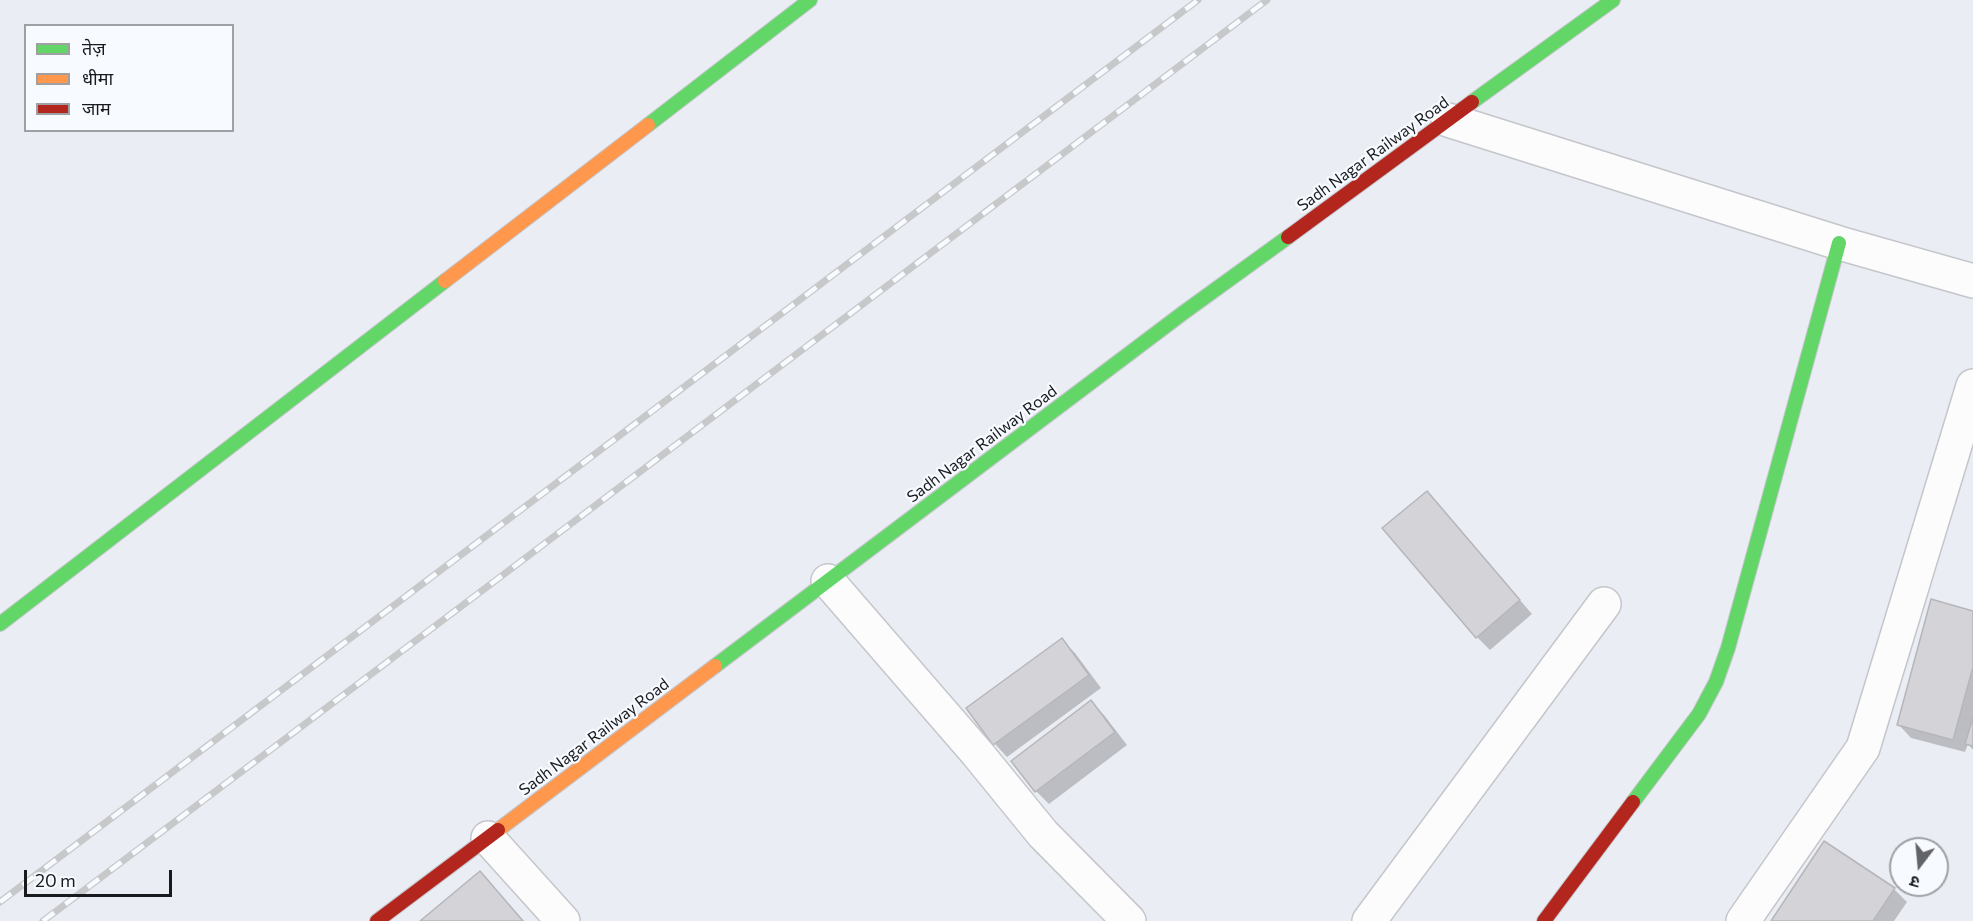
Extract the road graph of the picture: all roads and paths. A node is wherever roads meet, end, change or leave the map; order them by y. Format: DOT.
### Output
graph roads {
  1 [pos="810,0"];
  2 [pos="1613,0"];
  3 [pos="1448,120"];
  4 [pos="1839,243"];
  5 [pos="1973,281"];
  6 [pos="1973,386"];
  7 [pos="828,581"];
  8 [pos="1604,604"];
  9 [pos="0,624"];
  10 [pos="488,838"];
  11 [pos="377,921"];
  12 [pos="563,921"];
  13 [pos="1129,921"];
  14 [pos="1370,921"];
  15 [pos="1545,921"];
  16 [pos="1743,921"];
  1 -- 9 [label="street"];
  2 -- 3 [label="street, Sadh Nagar Railway Road"];
  3 -- 4 [label="street"];
  3 -- 7 [label="street, Sadh Nagar Railway Road"];
  4 -- 5 [label="street"];
  4 -- 15 [label="street"];
  6 -- 16 [label="street"];
  7 -- 10 [label="street, Sadh Nagar Railway Road"];
  7 -- 13 [label="street"];
  8 -- 14 [label="street"];
  10 -- 11 [label="street, Sadh Nagar Railway Road"];
  10 -- 12 [label="street"];
}
